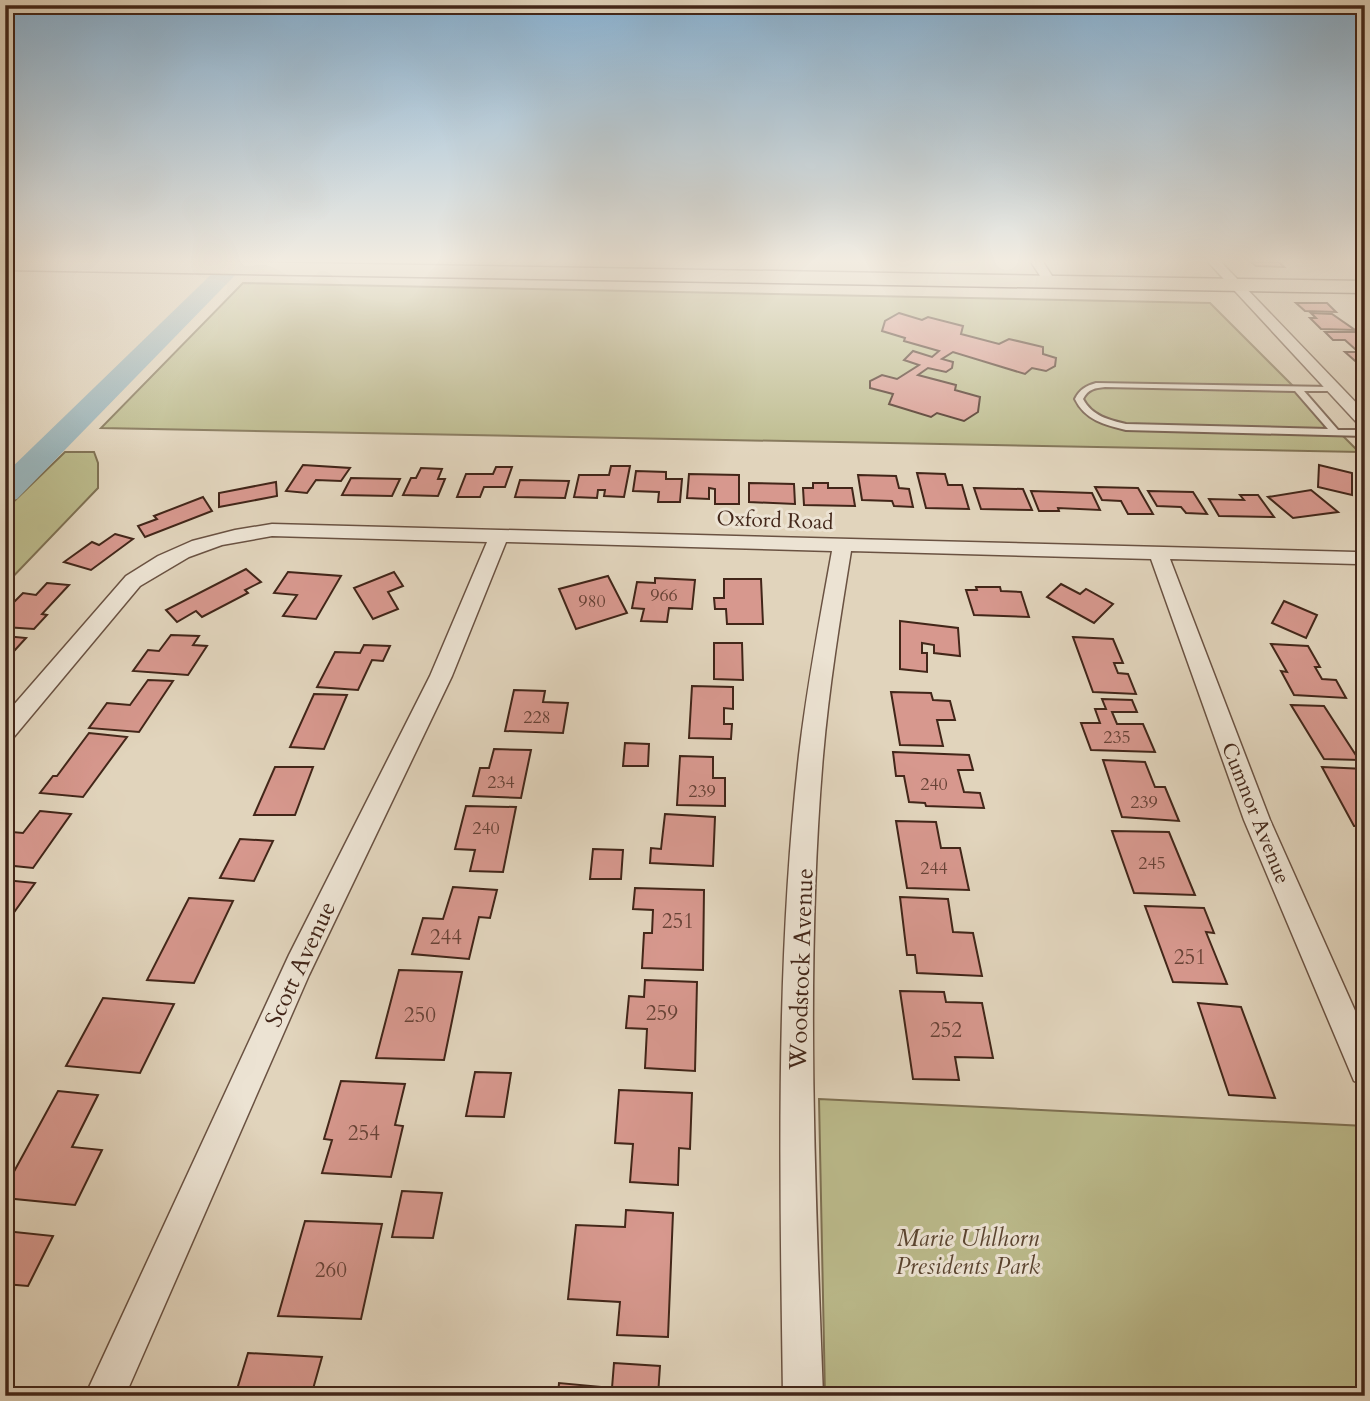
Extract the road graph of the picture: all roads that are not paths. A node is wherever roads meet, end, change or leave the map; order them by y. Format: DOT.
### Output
graph roads {
  1 [pos="1276,327"];
  2 [pos="1297,388"];
  3 [pos="1333,389"];
  4 [pos="1365,422"];
  5 [pos="1335,432"];
  6 [pos="1365,433"];
  7 [pos="499,535"];
  8 [pos="843,545"];
  9 [pos="1158,552"];
  10 [pos="1362,558"];
  11 [pos="5,731"];
  12 [pos="1365,1070"];
  13 [pos="106,1396"];
  14 [pos="803,1396"];
  1 -- 3 [label="street"];
  2 -- 3 [label="lane"];
  2 -- 5 [label="lane"];
  2 -- 5 [label="lane"];
  3 -- 4 [label="street"];
  5 -- 6 [label="lane"];
  7 -- 8 [label="street, Oxford Road"];
  7 -- 11 [label="street, Oxford Road"];
  7 -- 13 [label="street, Scott Avenue"];
  8 -- 9 [label="street, Oxford Road"];
  8 -- 14 [label="street, Woodstock Avenue"];
  9 -- 10 [label="street, Oxford Road"];
  9 -- 12 [label="street, Cumnor Avenue"];
}
